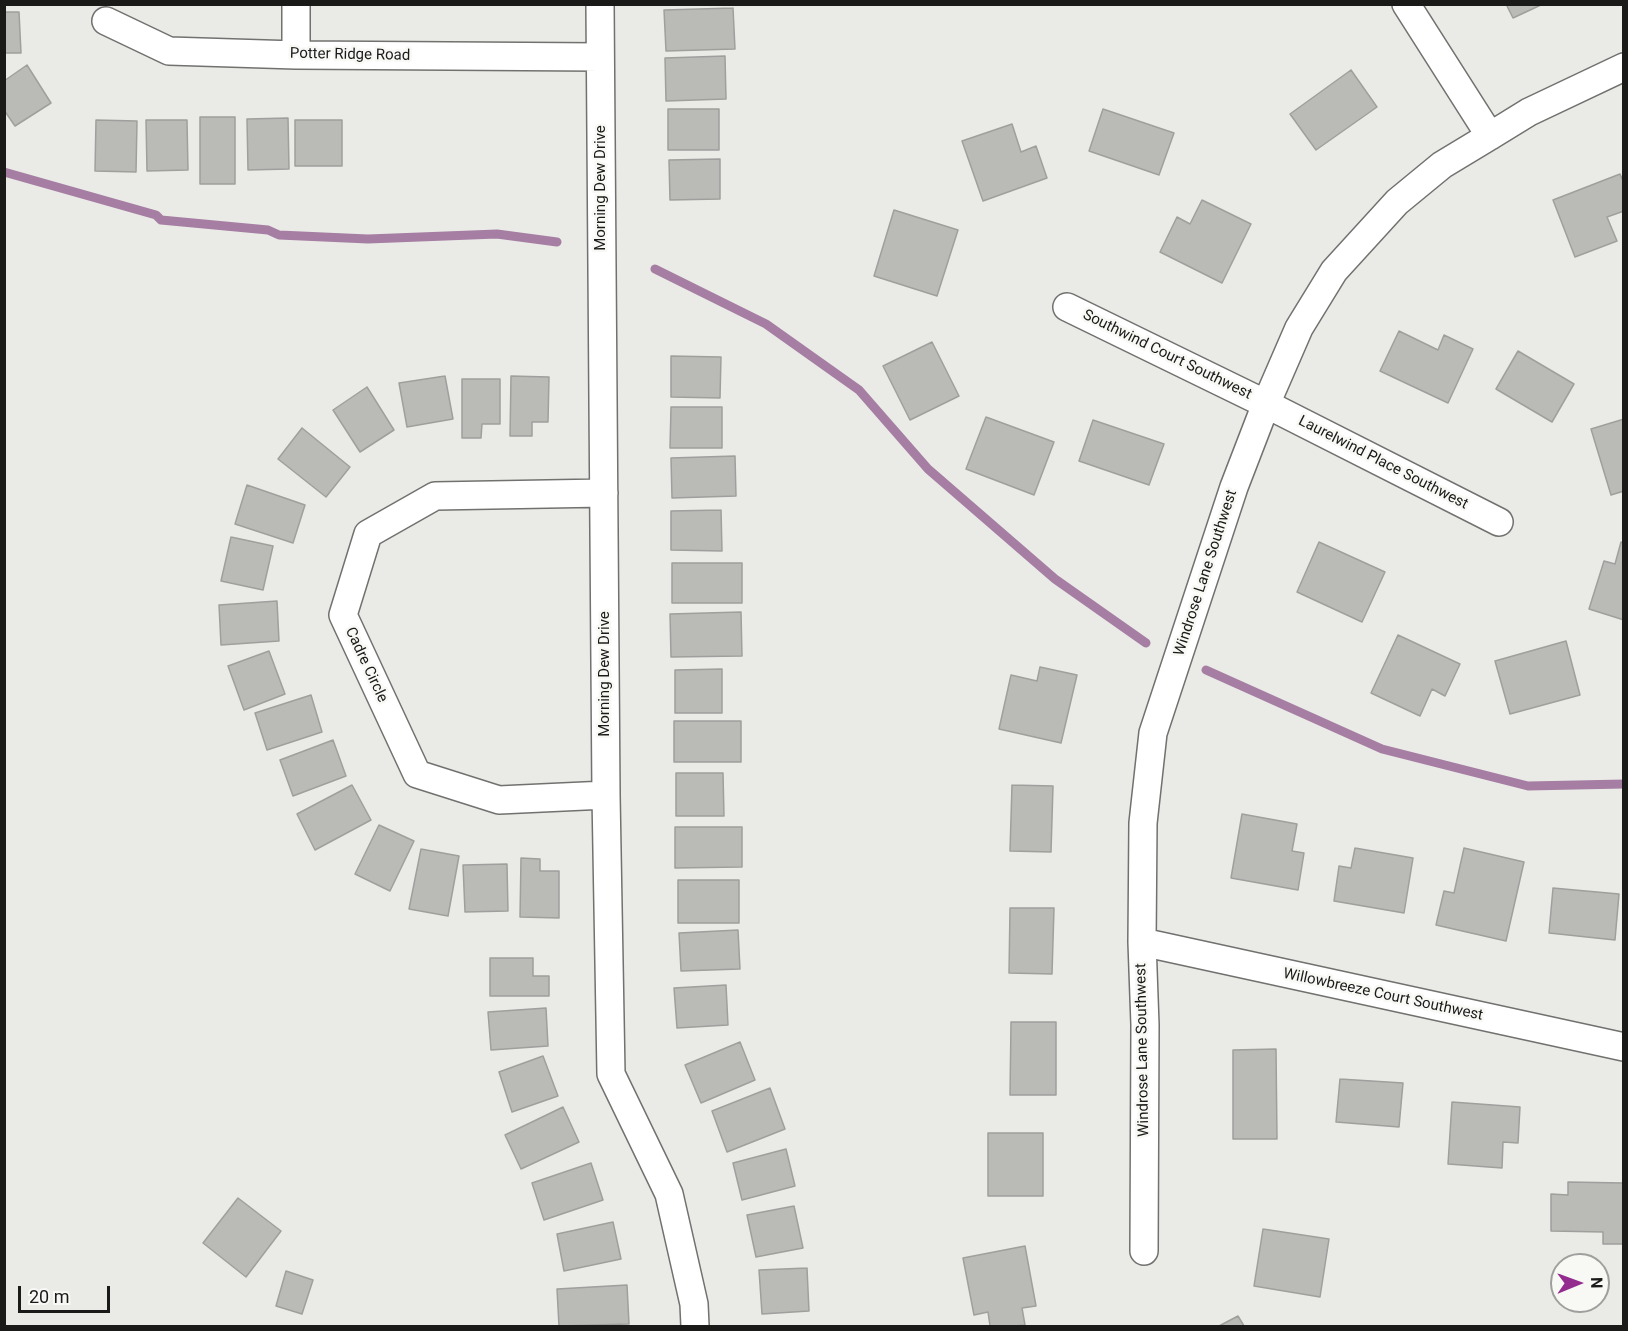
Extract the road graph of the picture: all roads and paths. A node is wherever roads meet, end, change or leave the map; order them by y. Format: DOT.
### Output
graph roads {
  1 [pos="296,4"];
  2 [pos="600,4"];
  3 [pos="1406,4"];
  4 [pos="106,21"];
  5 [pos="296,54"];
  6 [pos="600,57"];
  7 [pos="1623,67"];
  8 [pos="1490,136"];
  9 [pos="1067,307"];
  10 [pos="1266,404"];
  11 [pos="604,493"];
  12 [pos="1499,522"];
  13 [pos="606,795"];
  14 [pos="1142,942"];
  15 [pos="1623,1047"];
  16 [pos="1144,1251"];
  17 [pos="695,1326"];
  1 -- 5 [label="street"];
  2 -- 6 [label="street, Morning Dew Drive"];
  3 -- 8 [label="street"];
  4 -- 5 [label="street, Potter Ridge Road"];
  5 -- 6 [label="street, Potter Ridge Road"];
  6 -- 11 [label="street, Morning Dew Drive"];
  7 -- 8 [label="street, Windrose Lane Southwest"];
  8 -- 10 [label="street, Windrose Lane Southwest"];
  9 -- 10 [label="street, Southwind Court Southwest"];
  10 -- 12 [label="street, Laurelwind Place Southwest"];
  10 -- 14 [label="street, Windrose Lane Southwest"];
  11 -- 13 [label="street, Morning Dew Drive"];
  11 -- 13 [label="street, Cadre Circle"];
  13 -- 17 [label="street, Morning Dew Drive"];
  14 -- 15 [label="street, Willowbreeze Court Southwest"];
  14 -- 16 [label="street, Windrose Lane Southwest"];
}
